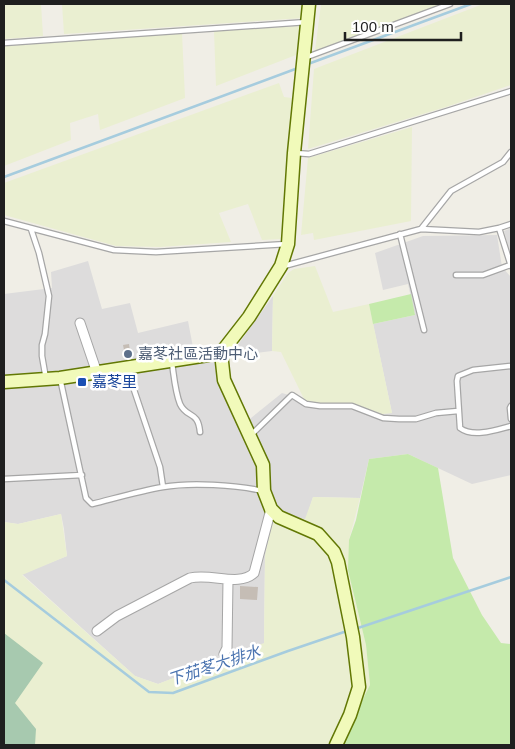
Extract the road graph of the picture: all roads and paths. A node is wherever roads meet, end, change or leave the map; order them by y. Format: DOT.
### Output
graph roads {
  1 [pos="309,4"];
  2 [pos="450,4"];
  3 [pos="306,22"];
  4 [pos="4,43"];
  5 [pos="302,65"];
  6 [pos="511,91"];
  7 [pos="511,152"];
  8 [pos="294,153"];
  9 [pos="4,221"];
  10 [pos="511,224"];
  11 [pos="499,228"];
  12 [pos="30,229"];
  13 [pos="421,229"];
  14 [pos="400,234"];
  15 [pos="288,244"];
  16 [pos="510,265"];
  17 [pos="281,266"];
  18 [pos="456,275"];
  19 [pos="80,323"];
  20 [pos="424,330"];
  21 [pos="221,353"];
  22 [pos="172,359"];
  23 [pos="511,366"];
  24 [pos="127,368"];
  25 [pos="97,373"];
  26 [pos="60,378"];
  27 [pos="46,379"];
  28 [pos="4,382"];
  29 [pos="511,406"];
  30 [pos="458,411"];
  31 [pos="511,419"];
  32 [pos="511,426"];
  33 [pos="200,432"];
  34 [pos="250,436"];
  35 [pos="82,475"];
  36 [pos="4,479"];
  37 [pos="163,487"];
  38 [pos="264,491"];
  39 [pos="271,509"];
  40 [pos="228,580"];
  41 [pos="97,631"];
  42 [pos="224,654"];
  43 [pos="336,745"];
  1 -- 3 [label="street"];
  2 -- 5 [label="lane"];
  3 -- 4 [label="lane"];
  3 -- 5 [label="street"];
  5 -- 8 [label="street"];
  6 -- 8 [label="lane"];
  7 -- 13 [label="lane"];
  8 -- 15 [label="street"];
  9 -- 12 [label="lane"];
  10 -- 11 [label="lane"];
  11 -- 13 [label="lane"];
  11 -- 16 [label="lane"];
  12 -- 15 [label="lane"];
  12 -- 27 [label="lane"];
  13 -- 14 [label="lane"];
  14 -- 17 [label="lane"];
  14 -- 20 [label="lane"];
  15 -- 17 [label="street"];
  16 -- 18 [label="lane"];
  17 -- 21 [label="street"];
  19 -- 25 [label="street"];
  21 -- 22 [label="street"];
  21 -- 34 [label="street"];
  22 -- 24 [label="street"];
  22 -- 33 [label="lane"];
  23 -- 30 [label="lane"];
  24 -- 25 [label="street"];
  24 -- 37 [label="lane"];
  25 -- 26 [label="street"];
  26 -- 27 [label="street"];
  26 -- 35 [label="lane"];
  27 -- 28 [label="street"];
  29 -- 31 [label="lane"];
  30 -- 32 [label="lane"];
  30 -- 34 [label="lane"];
  34 -- 38 [label="street"];
  35 -- 36 [label="lane"];
  35 -- 37 [label="lane"];
  37 -- 38 [label="lane"];
  38 -- 39 [label="street"];
  39 -- 40 [label="street"];
  39 -- 43 [label="street"];
  40 -- 41 [label="street"];
  40 -- 42 [label="street"];
}
